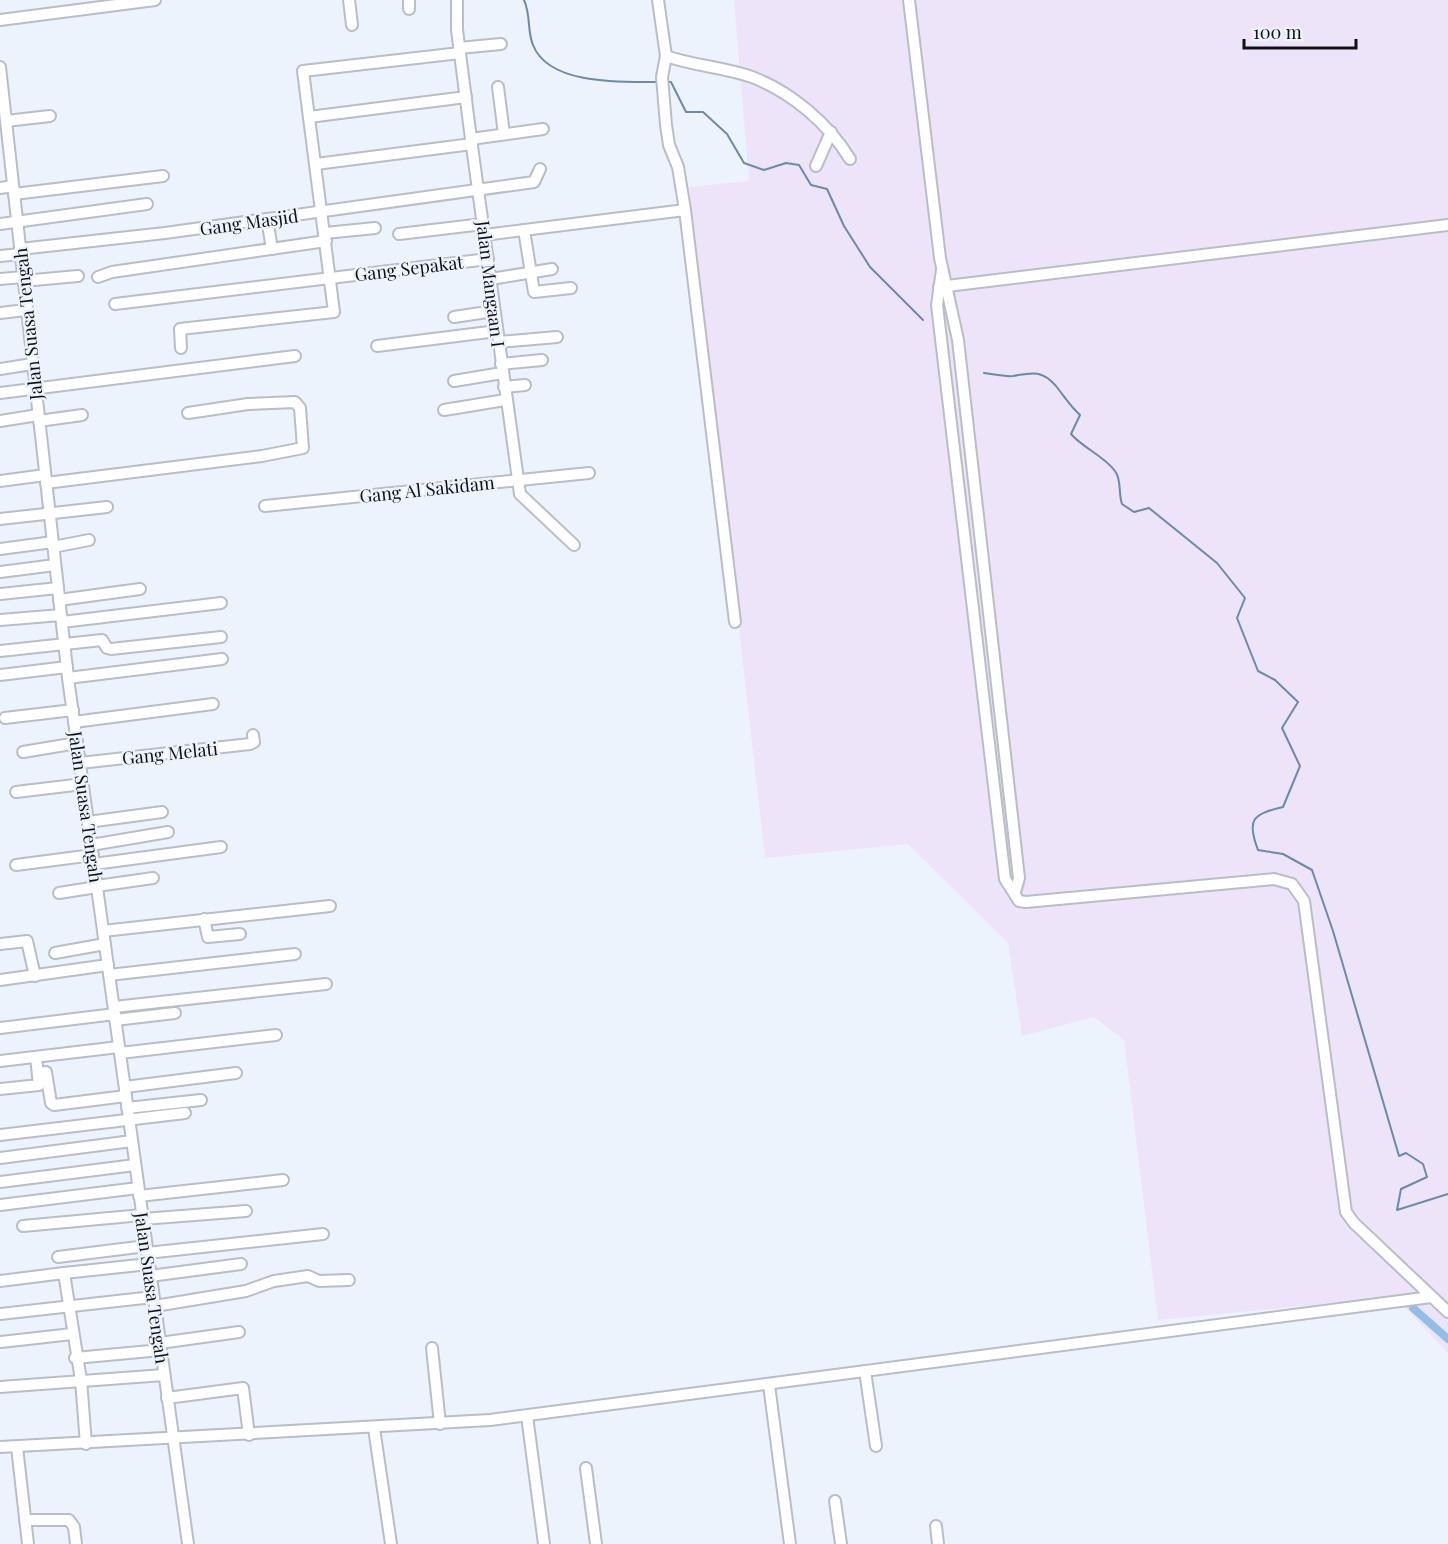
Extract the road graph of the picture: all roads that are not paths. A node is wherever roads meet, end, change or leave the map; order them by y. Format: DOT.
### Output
graph roads {
  1 [pos="155,0"];
  2 [pos="349,0"];
  3 [pos="457,0"];
  4 [pos="658,0"];
  5 [pos="909,0"];
  6 [pos="0,21"];
  7 [pos="352,25"];
  8 [pos="501,44"];
  9 [pos="460,50"];
  10 [pos="666,56"];
  11 [pos="0,74"];
  12 [pos="498,87"];
  13 [pos="466,97"];
  14 [pos="2,98"];
  15 [pos="50,116"];
  16 [pos="309,117"];
  17 [pos="6,121"];
  18 [pos="543,129"];
  19 [pos="831,132"];
  20 [pos="504,134"];
  21 [pos="471,142"];
  22 [pos="850,159"];
  23 [pos="316,164"];
  24 [pos="5,165"];
  25 [pos="816,166"];
  26 [pos="540,170"];
  27 [pos="164,176"];
  28 [pos="0,188"];
  29 [pos="13,190"];
  30 [pos="479,190"];
  31 [pos="147,204"];
  32 [pos="685,210"];
  33 [pos="322,212"];
  34 [pos="267,219"];
  35 [pos="17,222"];
  36 [pos="0,224"];
  37 [pos="1448,225"];
  38 [pos="375,228"];
  39 [pos="484,230"];
  40 [pos="524,230"];
  41 [pos="399,234"];
  42 [pos="325,237"];
  43 [pos="272,249"];
  44 [pos="20,251"];
  45 [pos="0,256"];
  46 [pos="488,259"];
  47 [pos="552,269"];
  48 [pos="532,272"];
  49 [pos="78,276"];
  50 [pos="98,277"];
  51 [pos="330,278"];
  52 [pos="0,279"];
  53 [pos="23,279"];
  54 [pos="491,279"];
  55 [pos="942,287"];
  56 [pos="571,288"];
  57 [pos="115,304"];
  58 [pos="26,310"];
  59 [pos="494,310"];
  60 [pos="0,313"];
  61 [pos="454,317"];
  62 [pos="498,337"];
  63 [pos="557,337"];
  64 [pos="376,346"];
  65 [pos="181,348"];
  66 [pos="295,356"];
  67 [pos="542,360"];
  68 [pos="32,364"];
  69 [pos="0,369"];
  70 [pos="502,369"];
  71 [pos="454,381"];
  72 [pos="525,385"];
  73 [pos="504,387"];
  74 [pos="35,388"];
  75 [pos="0,393"];
  76 [pos="505,400"];
  77 [pos="444,410"];
  78 [pos="188,413"];
  79 [pos="82,416"];
  80 [pos="38,418"];
  81 [pos="0,421"];
  82 [pos="589,473"];
  83 [pos="45,479"];
  84 [pos="516,479"];
  85 [pos="0,481"];
  86 [pos="265,506"];
  87 [pos="107,507"];
  88 [pos="49,513"];
  89 [pos="0,519"];
  90 [pos="89,540"];
  91 [pos="53,544"];
  92 [pos="574,545"];
  93 [pos="0,549"];
  94 [pos="55,565"];
  95 [pos="0,572"];
  96 [pos="58,588"];
  97 [pos="140,589"];
  98 [pos="0,594"];
  99 [pos="59,600"];
  100 [pos="221,603"];
  101 [pos="61,618"];
  102 [pos="0,620"];
  103 [pos="735,622"];
  104 [pos="221,637"];
  105 [pos="64,642"];
  106 [pos="0,651"];
  107 [pos="222,659"];
  108 [pos="68,673"];
  109 [pos="0,675"];
  110 [pos="213,704"];
  111 [pos="73,710"];
  112 [pos="5,718"];
  113 [pos="74,722"];
  114 [pos="253,735"];
  115 [pos="77,743"];
  116 [pos="22,752"];
  117 [pos="80,763"];
  118 [pos="83,783"];
  119 [pos="16,792"];
  120 [pos="162,812"];
  121 [pos="88,822"];
  122 [pos="168,832"];
  123 [pos="221,848"];
  124 [pos="93,854"];
  125 [pos="16,865"];
  126 [pos="153,878"];
  127 [pos="97,887"];
  128 [pos="1015,892"];
  129 [pos="59,893"];
  130 [pos="330,906"];
  131 [pos="204,919"];
  132 [pos="103,931"];
  133 [pos="240,934"];
  134 [pos="0,944"];
  135 [pos="105,944"];
  136 [pos="55,952"];
  137 [pos="295,954"];
  138 [pos="109,970"];
  139 [pos="35,976"];
  140 [pos="0,980"];
  141 [pos="326,984"];
  142 [pos="175,1013"];
  143 [pos="115,1014"];
  144 [pos="0,1028"];
  145 [pos="276,1035"];
  146 [pos="120,1050"];
  147 [pos="36,1057"];
  148 [pos="0,1061"];
  149 [pos="39,1073"];
  150 [pos="236,1073"];
  151 [pos="0,1089"];
  152 [pos="125,1092"];
  153 [pos="201,1100"];
  154 [pos="127,1108"];
  155 [pos="185,1113"];
  156 [pos="129,1120"];
  157 [pos="0,1135"];
  158 [pos="132,1141"];
  159 [pos="0,1158"];
  160 [pos="135,1165"];
  161 [pos="283,1180"];
  162 [pos="0,1182"];
  163 [pos="139,1192"];
  164 [pos="0,1204"];
  165 [pos="246,1211"];
  166 [pos="142,1217"];
  167 [pos="23,1226"];
  168 [pos="323,1234"];
  169 [pos="58,1257"];
  170 [pos="148,1260"];
  171 [pos="241,1264"];
  172 [pos="64,1273"];
  173 [pos="349,1280"];
  174 [pos="0,1281"];
  175 [pos="1431,1297"];
  176 [pos="154,1302"];
  177 [pos="68,1307"];
  178 [pos="1448,1312"];
  179 [pos="0,1314"];
  180 [pos="239,1332"];
  181 [pos="72,1334"];
  182 [pos="1,1342"];
  183 [pos="160,1347"];
  184 [pos="432,1348"];
  185 [pos="75,1358"];
  186 [pos="866,1371"];
  187 [pos="164,1375"];
  188 [pos="81,1380"];
  189 [pos="769,1385"];
  190 [pos="0,1387"];
  191 [pos="167,1398"];
  192 [pos="527,1416"];
  193 [pos="440,1424"];
  194 [pos="374,1428"];
  195 [pos="249,1432"];
  196 [pos="173,1438"];
  197 [pos="86,1444"];
  198 [pos="876,1446"];
  199 [pos="0,1447"];
  200 [pos="17,1447"];
  201 [pos="586,1468"];
  202 [pos="835,1501"];
  203 [pos="25,1520"];
  204 [pos="936,1526"];
  205 [pos="28,1544"];
  206 [pos="76,1544"];
  207 [pos="189,1544"];
  208 [pos="391,1544"];
  209 [pos="544,1544"];
  210 [pos="596,1544"];
  211 [pos="790,1544"];
  212 [pos="841,1544"];
  213 [pos="938,1544"];
  1 -- 6 [label="street"];
  2 -- 7 [label="street"];
  3 -- 9 [label="street, Jalan Mangaan I"];
  4 -- 10 [label="street"];
  5 -- 55 [label="street"];
  8 -- 9 [label="street"];
  9 -- 13 [label="street, Jalan Mangaan I"];
  9 -- 16 [label="street"];
  10 -- 19 [label="street"];
  10 -- 32 [label="street"];
  11 -- 14 [label="street, Jalan Suasa Tengah"];
  12 -- 20 [label="street"];
  13 -- 16 [label="street"];
  13 -- 21 [label="street, Jalan Mangaan I"];
  14 -- 17 [label="street, Jalan Suasa Tengah"];
  15 -- 17 [label="street"];
  16 -- 23 [label="street"];
  17 -- 24 [label="street, Jalan Suasa Tengah"];
  18 -- 20 [label="street"];
  19 -- 22 [label="street"];
  19 -- 25 [label="street"];
  20 -- 21 [label="street"];
  21 -- 23 [label="street"];
  21 -- 30 [label="street, Jalan Mangaan I"];
  23 -- 33 [label="street"];
  24 -- 29 [label="street, Jalan Suasa Tengah"];
  26 -- 30 [label="street, Gang Masjid"];
  27 -- 29 [label="street"];
  28 -- 29 [label="street"];
  29 -- 35 [label="street, Jalan Suasa Tengah"];
  30 -- 33 [label="street, Gang Masjid"];
  30 -- 39 [label="street, Jalan Mangaan I"];
  31 -- 35 [label="street"];
  32 -- 40 [label="street"];
  32 -- 103 [label="street"];
  33 -- 34 [label="street, Gang Masjid"];
  33 -- 42 [label="street"];
  34 -- 43 [label="street"];
  34 -- 44 [label="street, Gang Masjid"];
  35 -- 36 [label="street"];
  35 -- 44 [label="street, Jalan Suasa Tengah"];
  37 -- 55 [label="street"];
  38 -- 42 [label="street"];
  39 -- 40 [label="street"];
  39 -- 41 [label="street"];
  39 -- 46 [label="street, Jalan Mangaan I"];
  40 -- 48 [label="street"];
  42 -- 43 [label="street"];
  42 -- 51 [label="street"];
  43 -- 50 [label="street"];
  44 -- 45 [label="street, Gang Masjid"];
  44 -- 53 [label="street, Jalan Suasa Tengah"];
  46 -- 51 [label="street, Gang Sepakat"];
  46 -- 54 [label="street, Jalan Mangaan I"];
  47 -- 48 [label="street"];
  48 -- 54 [label="street"];
  48 -- 56 [label="street"];
  49 -- 53 [label="street"];
  51 -- 57 [label="street, Gang Sepakat"];
  51 -- 65 [label="street"];
  52 -- 53 [label="street"];
  53 -- 58 [label="street, Jalan Suasa Tengah"];
  54 -- 59 [label="street, Jalan Mangaan I"];
  55 -- 128 [label="street"];
  55 -- 128 [label="street"];
  58 -- 60 [label="street"];
  58 -- 68 [label="street, Jalan Suasa Tengah"];
  59 -- 61 [label="street"];
  59 -- 62 [label="street, Jalan Mangaan I"];
  62 -- 63 [label="street"];
  62 -- 64 [label="street"];
  62 -- 70 [label="street, Jalan Mangaan I"];
  66 -- 74 [label="street"];
  67 -- 70 [label="street"];
  68 -- 69 [label="street"];
  68 -- 74 [label="street, Jalan Suasa Tengah"];
  70 -- 71 [label="street"];
  70 -- 73 [label="street, Jalan Mangaan I"];
  72 -- 73 [label="street"];
  73 -- 76 [label="street, Jalan Mangaan I"];
  74 -- 75 [label="street"];
  74 -- 80 [label="street, Jalan Suasa Tengah"];
  76 -- 77 [label="street"];
  76 -- 84 [label="street, Jalan Mangaan I"];
  78 -- 83 [label="street"];
  79 -- 80 [label="street"];
  80 -- 81 [label="street"];
  80 -- 83 [label="street, Jalan Suasa Tengah"];
  82 -- 84 [label="street, Gang Al Sakidam"];
  83 -- 85 [label="street"];
  83 -- 88 [label="street, Jalan Suasa Tengah"];
  84 -- 86 [label="street, Gang Al Sakidam"];
  84 -- 92 [label="street, Jalan Mangaan I"];
  87 -- 88 [label="street"];
  88 -- 89 [label="street"];
  88 -- 91 [label="street, Jalan Suasa Tengah"];
  90 -- 91 [label="street"];
  91 -- 93 [label="street"];
  91 -- 94 [label="street, Jalan Suasa Tengah"];
  94 -- 95 [label="street"];
  94 -- 96 [label="street, Jalan Suasa Tengah"];
  96 -- 98 [label="street"];
  96 -- 99 [label="street, Jalan Suasa Tengah"];
  97 -- 99 [label="street"];
  99 -- 101 [label="street, Jalan Suasa Tengah"];
  100 -- 101 [label="street"];
  101 -- 102 [label="street"];
  101 -- 105 [label="street, Jalan Suasa Tengah"];
  104 -- 105 [label="street"];
  105 -- 106 [label="street"];
  105 -- 108 [label="street, Jalan Suasa Tengah"];
  107 -- 108 [label="street"];
  108 -- 109 [label="street"];
  108 -- 111 [label="street, Jalan Suasa Tengah"];
  110 -- 113 [label="street"];
  111 -- 112 [label="street"];
  111 -- 113 [label="street, Jalan Suasa Tengah"];
  113 -- 115 [label="street, Jalan Suasa Tengah"];
  114 -- 117 [label="street, Gang Melati"];
  115 -- 116 [label="street"];
  115 -- 117 [label="street, Jalan Suasa Tengah"];
  117 -- 118 [label="street, Jalan Suasa Tengah"];
  118 -- 119 [label="street"];
  118 -- 121 [label="street, Jalan Suasa Tengah"];
  120 -- 121 [label="street"];
  121 -- 124 [label="street, Jalan Suasa Tengah"];
  122 -- 124 [label="street"];
  123 -- 124 [label="street"];
  124 -- 125 [label="street"];
  124 -- 127 [label="street, Jalan Suasa Tengah"];
  126 -- 127 [label="street"];
  127 -- 129 [label="street"];
  127 -- 132 [label="street, Jalan Suasa Tengah"];
  128 -- 175 [label="street"];
  130 -- 131 [label="street"];
  131 -- 132 [label="street"];
  131 -- 133 [label="street"];
  132 -- 135 [label="street, Jalan Suasa Tengah"];
  134 -- 139 [label="street"];
  135 -- 136 [label="street"];
  135 -- 138 [label="street, Jalan Suasa Tengah"];
  137 -- 138 [label="street"];
  138 -- 139 [label="street"];
  138 -- 143 [label="street, Jalan Suasa Tengah"];
  139 -- 140 [label="street"];
  141 -- 143 [label="street"];
  142 -- 143 [label="street"];
  143 -- 144 [label="street"];
  143 -- 146 [label="street, Jalan Suasa Tengah"];
  145 -- 146 [label="street"];
  146 -- 147 [label="street"];
  146 -- 152 [label="street, Jalan Suasa Tengah"];
  147 -- 148 [label="street"];
  147 -- 149 [label="street"];
  149 -- 151 [label="street"];
  149 -- 152 [label="street"];
  150 -- 152 [label="street"];
  152 -- 154 [label="street, Jalan Suasa Tengah"];
  153 -- 154 [label="street"];
  154 -- 156 [label="street, Jalan Suasa Tengah"];
  155 -- 156 [label="street"];
  156 -- 157 [label="street"];
  156 -- 158 [label="street, Jalan Suasa Tengah"];
  158 -- 159 [label="street"];
  158 -- 160 [label="street, Jalan Suasa Tengah"];
  160 -- 162 [label="street"];
  160 -- 163 [label="street, Jalan Suasa Tengah"];
  161 -- 163 [label="street"];
  163 -- 164 [label="street"];
  163 -- 166 [label="street, Jalan Suasa Tengah"];
  165 -- 166 [label="street"];
  166 -- 167 [label="street"];
  166 -- 170 [label="street, Jalan Suasa Tengah"];
  168 -- 170 [label="street"];
  169 -- 170 [label="street"];
  170 -- 171 [label="street"];
  170 -- 172 [label="street"];
  170 -- 176 [label="street, Jalan Suasa Tengah"];
  172 -- 174 [label="street"];
  172 -- 177 [label="street"];
  173 -- 176 [label="street"];
  175 -- 178 [label="street"];
  175 -- 186 [label="street"];
  176 -- 177 [label="street"];
  176 -- 183 [label="street, Jalan Suasa Tengah"];
  177 -- 179 [label="street"];
  177 -- 181 [label="street"];
  180 -- 183 [label="street"];
  181 -- 182 [label="street"];
  181 -- 185 [label="street"];
  183 -- 185 [label="street"];
  183 -- 187 [label="street, Jalan Suasa Tengah"];
  184 -- 193 [label="street"];
  185 -- 188 [label="street"];
  186 -- 189 [label="street"];
  186 -- 198 [label="street"];
  187 -- 188 [label="street"];
  187 -- 191 [label="street, Jalan Suasa Tengah"];
  188 -- 190 [label="street"];
  188 -- 197 [label="street"];
  189 -- 192 [label="street"];
  189 -- 211 [label="street"];
  191 -- 195 [label="street"];
  191 -- 196 [label="street, Jalan Suasa Tengah"];
  192 -- 193 [label="street"];
  192 -- 209 [label="street"];
  193 -- 194 [label="street"];
  194 -- 195 [label="street"];
  194 -- 208 [label="street"];
  195 -- 196 [label="street"];
  196 -- 197 [label="street"];
  196 -- 207 [label="street, Jalan Suasa Tengah"];
  197 -- 200 [label="street"];
  199 -- 200 [label="street"];
  200 -- 203 [label="street"];
  201 -- 210 [label="street"];
  202 -- 212 [label="street"];
  203 -- 205 [label="street"];
  203 -- 206 [label="street"];
  204 -- 213 [label="street"];
}
